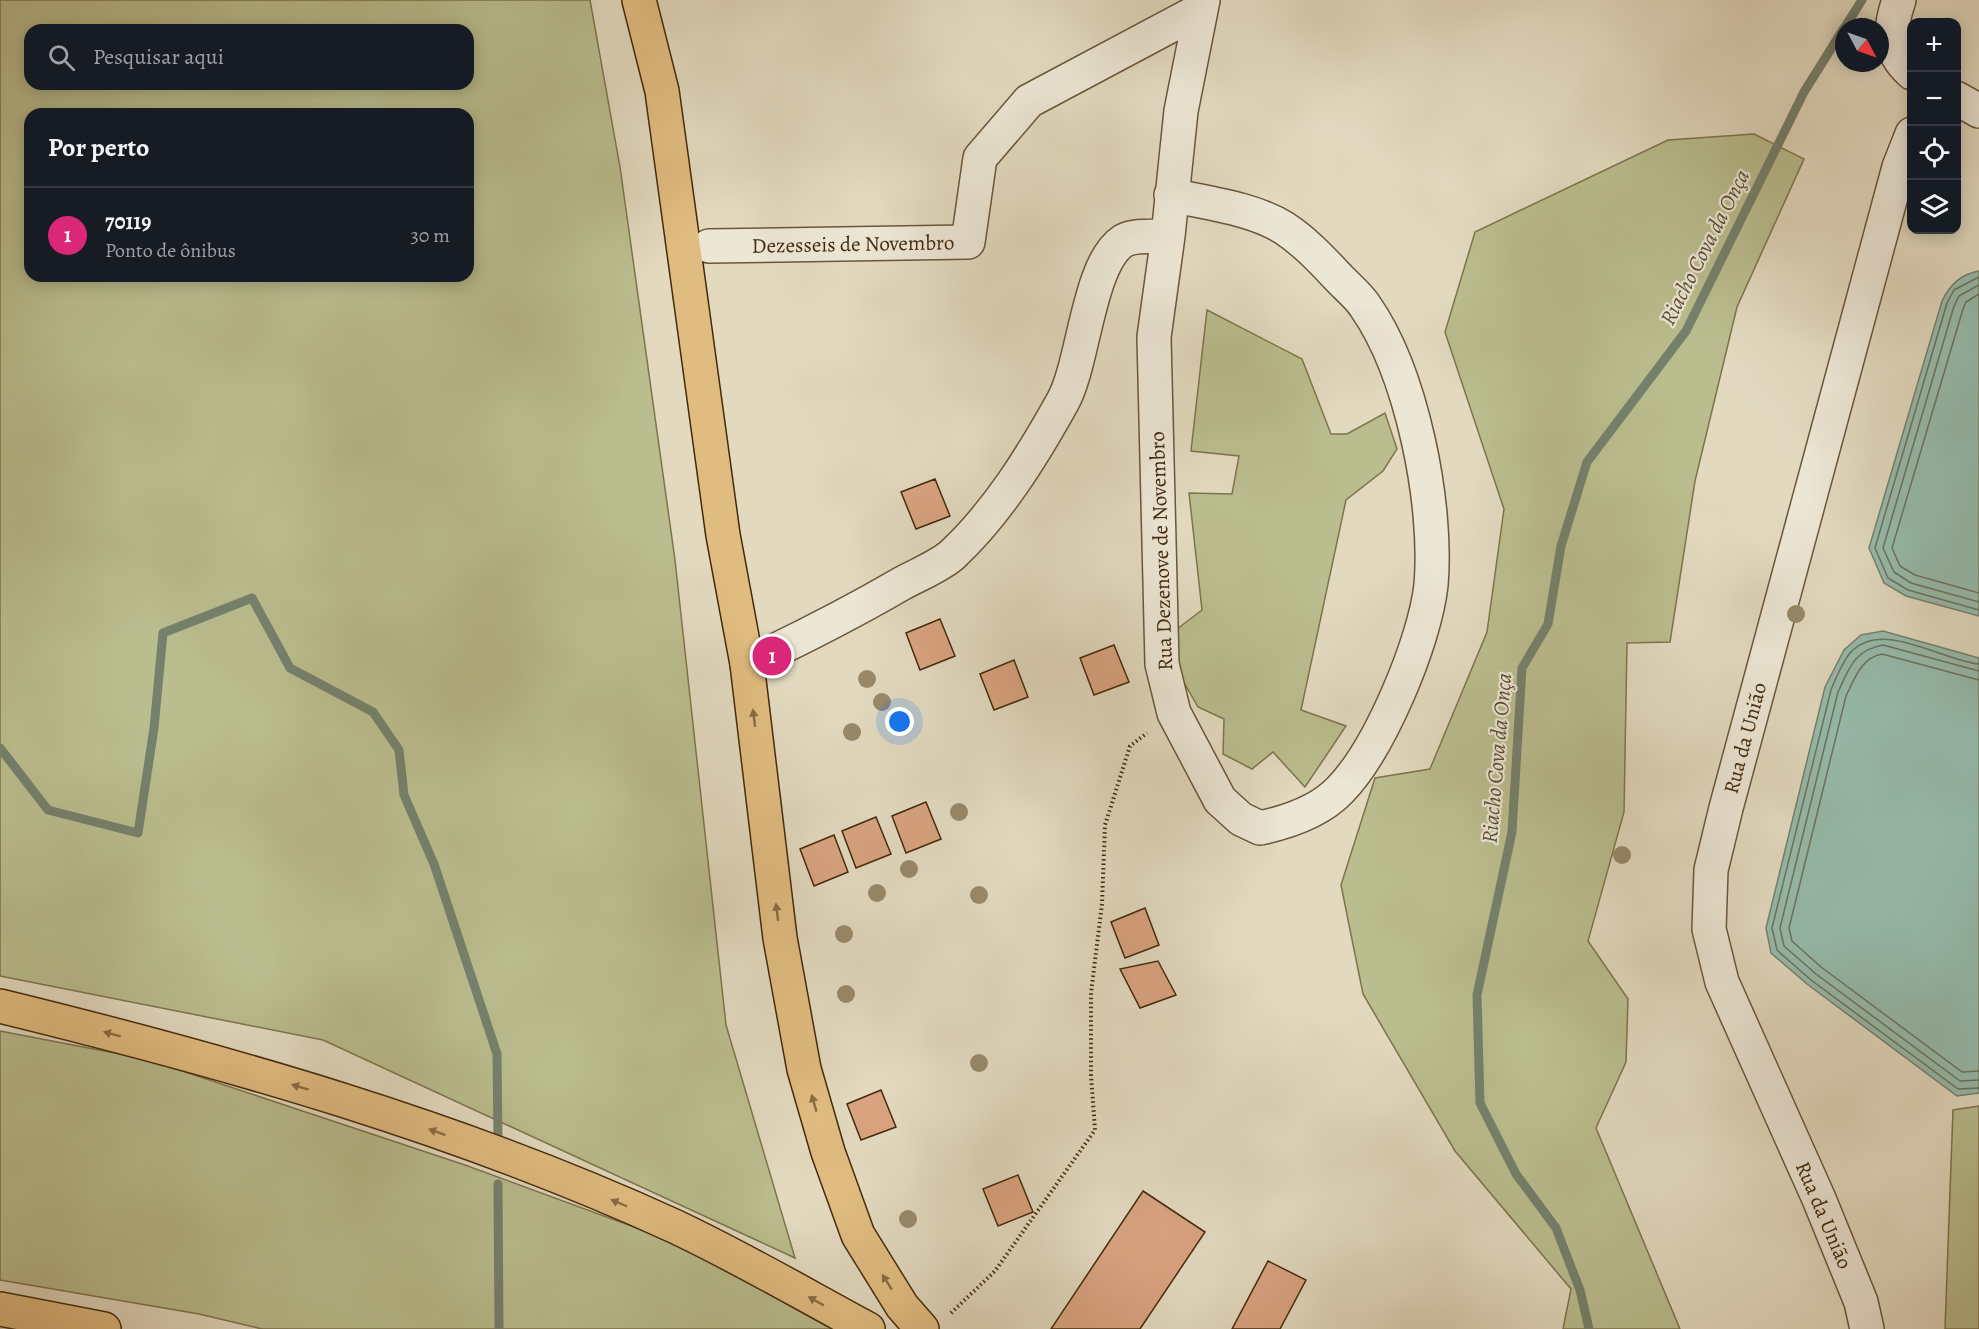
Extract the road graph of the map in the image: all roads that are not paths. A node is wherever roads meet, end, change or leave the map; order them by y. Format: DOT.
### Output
graph roads {
  1 [pos="639,0"];
  2 [pos="1899,0"];
  3 [pos="1201,5"];
  4 [pos="1910,72"];
  5 [pos="1961,101"];
  6 [pos="1979,111"];
  7 [pos="1907,145"];
  8 [pos="1171,195"];
  9 [pos="1168,236"];
  10 [pos="709,246"];
  11 [pos="747,663"];
  12 [pos="0,1006"];
  13 [pos="0,1309"];
  14 [pos="936,1322"];
  15 [pos="104,1329"];
  16 [pos="868,1329"];
  17 [pos="1867,1329"];
  1 -- 11 [label="highway"];
  2 -- 4 [label="street"];
  3 -- 8 [label="street, Rua Dezenove de Novembro"];
  3 -- 10 [label="street, Dezesseis de Novembro"];
  5 -- 6 [label="street"];
  7 -- 17 [label="street, Rua da União"];
  8 -- 9 [label="street, Rua Dezenove de Novembro"];
  8 -- 9 [label="street, Rua Dezenove de Novembro"];
  9 -- 11 [label="street"];
  14 -- 11 [label="highway, one-way"];
  16 -- 12 [label="highway, one-way"];
  13 -- 15 [label="highway"];
}
